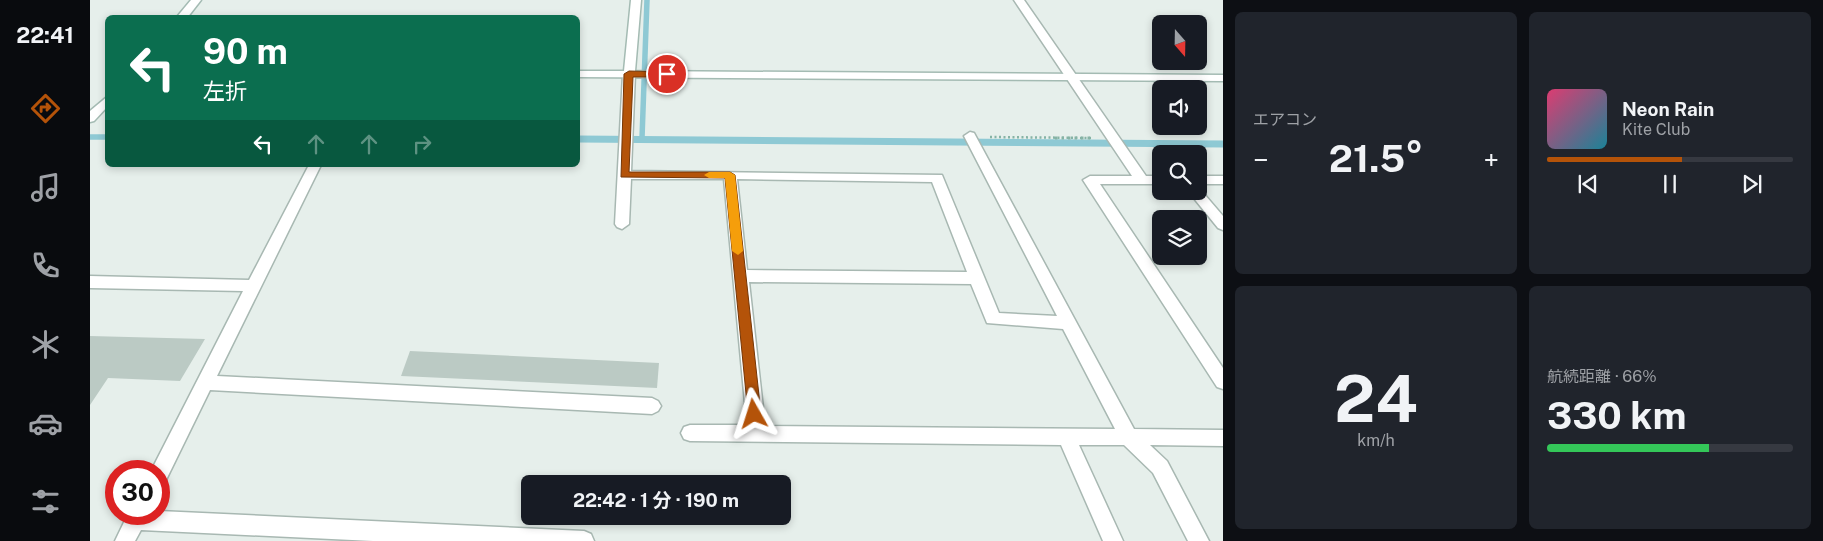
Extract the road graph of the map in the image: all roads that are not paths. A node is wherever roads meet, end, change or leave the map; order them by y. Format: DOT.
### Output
graph roads {
  1 [pos="196,0"];
  2 [pos="636,0"];
  3 [pos="1019,0"];
  4 [pos="183,15"];
  5 [pos="580,74"];
  6 [pos="629,74"];
  7 [pos="1072,77"];
  8 [pos="1223,78"];
  9 [pos="105,102"];
  10 [pos="90,118"];
  11 [pos="970,136"];
  12 [pos="314,167"];
  13 [pos="624,175"];
  14 [pos="730,175"];
  15 [pos="1142,180"];
  16 [pos="1152,180"];
  17 [pos="1207,180"];
  18 [pos="1223,180"];
  19 [pos="1202,200"];
  20 [pos="622,224"];
  21 [pos="1223,225"];
  22 [pos="740,276"];
  23 [pos="976,278"];
  24 [pos="90,282"];
  25 [pos="254,286"];
  26 [pos="1068,323"];
  27 [pos="1223,382"];
  28 [pos="205,383"];
  29 [pos="652,406"];
  30 [pos="690,433"];
  31 [pos="756,433"];
  32 [pos="1066,436"];
  33 [pos="1129,438"];
  34 [pos="1223,438"];
  35 [pos="166,460"];
  36 [pos="170,519"];
  37 [pos="133,525"];
  38 [pos="124,541"];
  39 [pos="584,541"];
  40 [pos="1113,541"];
  41 [pos="1199,541"];
  1 -- 4 [label="street"];
  2 -- 6 [label="street"];
  3 -- 7 [label="street"];
  5 -- 6 [label="street"];
  6 -- 7 [label="street"];
  6 -- 13 [label="street"];
  7 -- 8 [label="street"];
  7 -- 15 [label="street"];
  9 -- 10 [label="street"];
  11 -- 26 [label="street"];
  12 -- 25 [label="street"];
  13 -- 14 [label="street"];
  13 -- 20 [label="street"];
  14 -- 22 [label="street"];
  14 -- 23 [label="street"];
  15 -- 16 [label="street"];
  15 -- 27 [label="street"];
  17 -- 18 [label="street"];
  19 -- 21 [label="street"];
  22 -- 23 [label="street"];
  22 -- 31 [label="street"];
  23 -- 26 [label="street"];
  24 -- 25 [label="street"];
  25 -- 28 [label="street"];
  26 -- 33 [label="street"];
  28 -- 29 [label="street"];
  28 -- 35 [label="street"];
  30 -- 31 [label="street"];
  31 -- 32 [label="street"];
  32 -- 33 [label="street"];
  32 -- 40 [label="street"];
  33 -- 34 [label="street"];
  33 -- 41 [label="street"];
  36 -- 39 [label="street"];
  37 -- 38 [label="street"];
}
